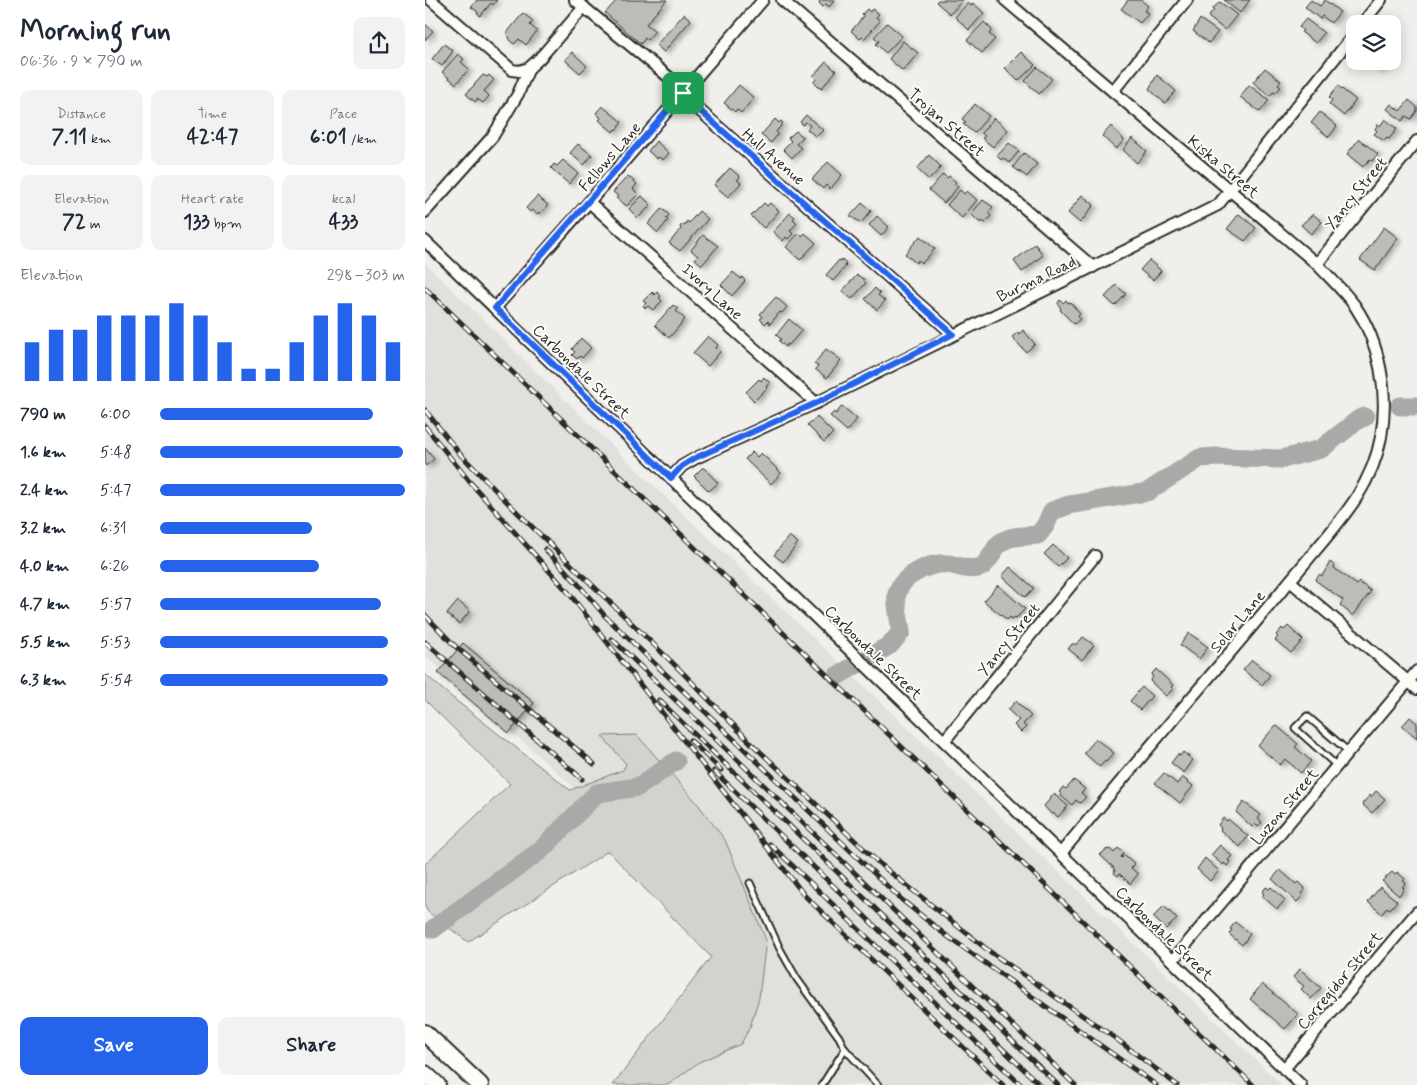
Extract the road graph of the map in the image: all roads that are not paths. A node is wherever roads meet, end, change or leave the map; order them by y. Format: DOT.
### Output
graph roads {
  1 [pos="431,0"];
  2 [pos="575,0"];
  3 [pos="763,0"];
  4 [pos="782,0"];
  5 [pos="1005,0"];
  6 [pos="1187,0"];
  7 [pos="1381,0"];
  8 [pos="584,7"];
  9 [pos="1369,15"];
  10 [pos="1346,44"];
  11 [pos="529,68"];
  12 [pos="1113,91"];
  13 [pos="683,93"];
  14 [pos="1417,141"];
  15 [pos="1230,191"];
  16 [pos="589,202"];
  17 [pos="425,212"];
  18 [pos="425,241"];
  19 [pos="1317,264"];
  20 [pos="1093,267"];
  21 [pos="495,308"];
  22 [pos="953,334"];
  23 [pos="1383,383"];
  24 [pos="816,403"];
  25 [pos="671,478"];
  26 [pos="1095,556"];
  27 [pos="1290,581"];
  28 [pos="1417,671"];
  29 [pos="1408,682"];
  30 [pos="1417,689"];
  31 [pos="945,740"];
  32 [pos="1349,752"];
  33 [pos="1337,766"];
  34 [pos="1061,852"];
  35 [pos="750,882"];
  36 [pos="1417,912"];
  37 [pos="1173,960"];
  38 [pos="425,1033"];
  39 [pos="845,1048"];
  40 [pos="1284,1068"];
  41 [pos="425,1074"];
  42 [pos="437,1085"];
  43 [pos="480,1085"];
  44 [pos="823,1085"];
  45 [pos="878,1085"];
  46 [pos="1301,1085"];
  1 -- 11 [label="street"];
  2 -- 8 [label="street, Hull Avenue"];
  3 -- 13 [label="street, Fellows Lane"];
  4 -- 20 [label="street, Trojan Street"];
  5 -- 12 [label="street, Kiska Street"];
  6 -- 12 [label="street"];
  7 -- 9 [label="street"];
  8 -- 11 [label="street"];
  8 -- 13 [label="street, Hull Avenue"];
  10 -- 15 [label="street, Burma Road"];
  11 -- 17 [label="street"];
  12 -- 15 [label="street, Kiska Street"];
  13 -- 16 [label="street, Fellows Lane"];
  13 -- 22 [label="street, Hull Avenue"];
  14 -- 19 [label="street, Yancy Street"];
  15 -- 19 [label="street, Kiska Street"];
  15 -- 20 [label="street, Burma Road"];
  16 -- 21 [label="street, Fellows Lane"];
  16 -- 24 [label="street, Ivory Lane"];
  18 -- 21 [label="street, Carbondale Street"];
  19 -- 23 [label="street, Kiska Street"];
  20 -- 22 [label="street, Burma Road"];
  21 -- 25 [label="street, Carbondale Street"];
  22 -- 24 [label="street, Burma Road"];
  23 -- 27 [label="street, Solar Lane"];
  24 -- 25 [label="street, Burma Road"];
  25 -- 31 [label="street, Carbondale Street"];
  26 -- 31 [label="street, Yancy Street"];
  27 -- 29 [label="street"];
  27 -- 34 [label="street, Solar Lane"];
  28 -- 29 [label="street, Luzon Street"];
  29 -- 30 [label="street"];
  29 -- 32 [label="street, Luzon Street"];
  31 -- 34 [label="street, Carbondale Street"];
  32 -- 33 [label="street, Luzon Street"];
  32 -- 33 [label="lane"];
  33 -- 37 [label="street, Luzon Street"];
  34 -- 37 [label="street, Carbondale Street"];
  35 -- 39 [label="lane"];
  36 -- 40 [label="street, Corregidor Street"];
  37 -- 40 [label="street, Carbondale Street"];
  38 -- 43 [label="main road"];
  39 -- 44 [label="lane"];
  39 -- 45 [label="lane"];
  40 -- 46 [label="street, Carbondale Street"];
  41 -- 42 [label="main road"];
}
